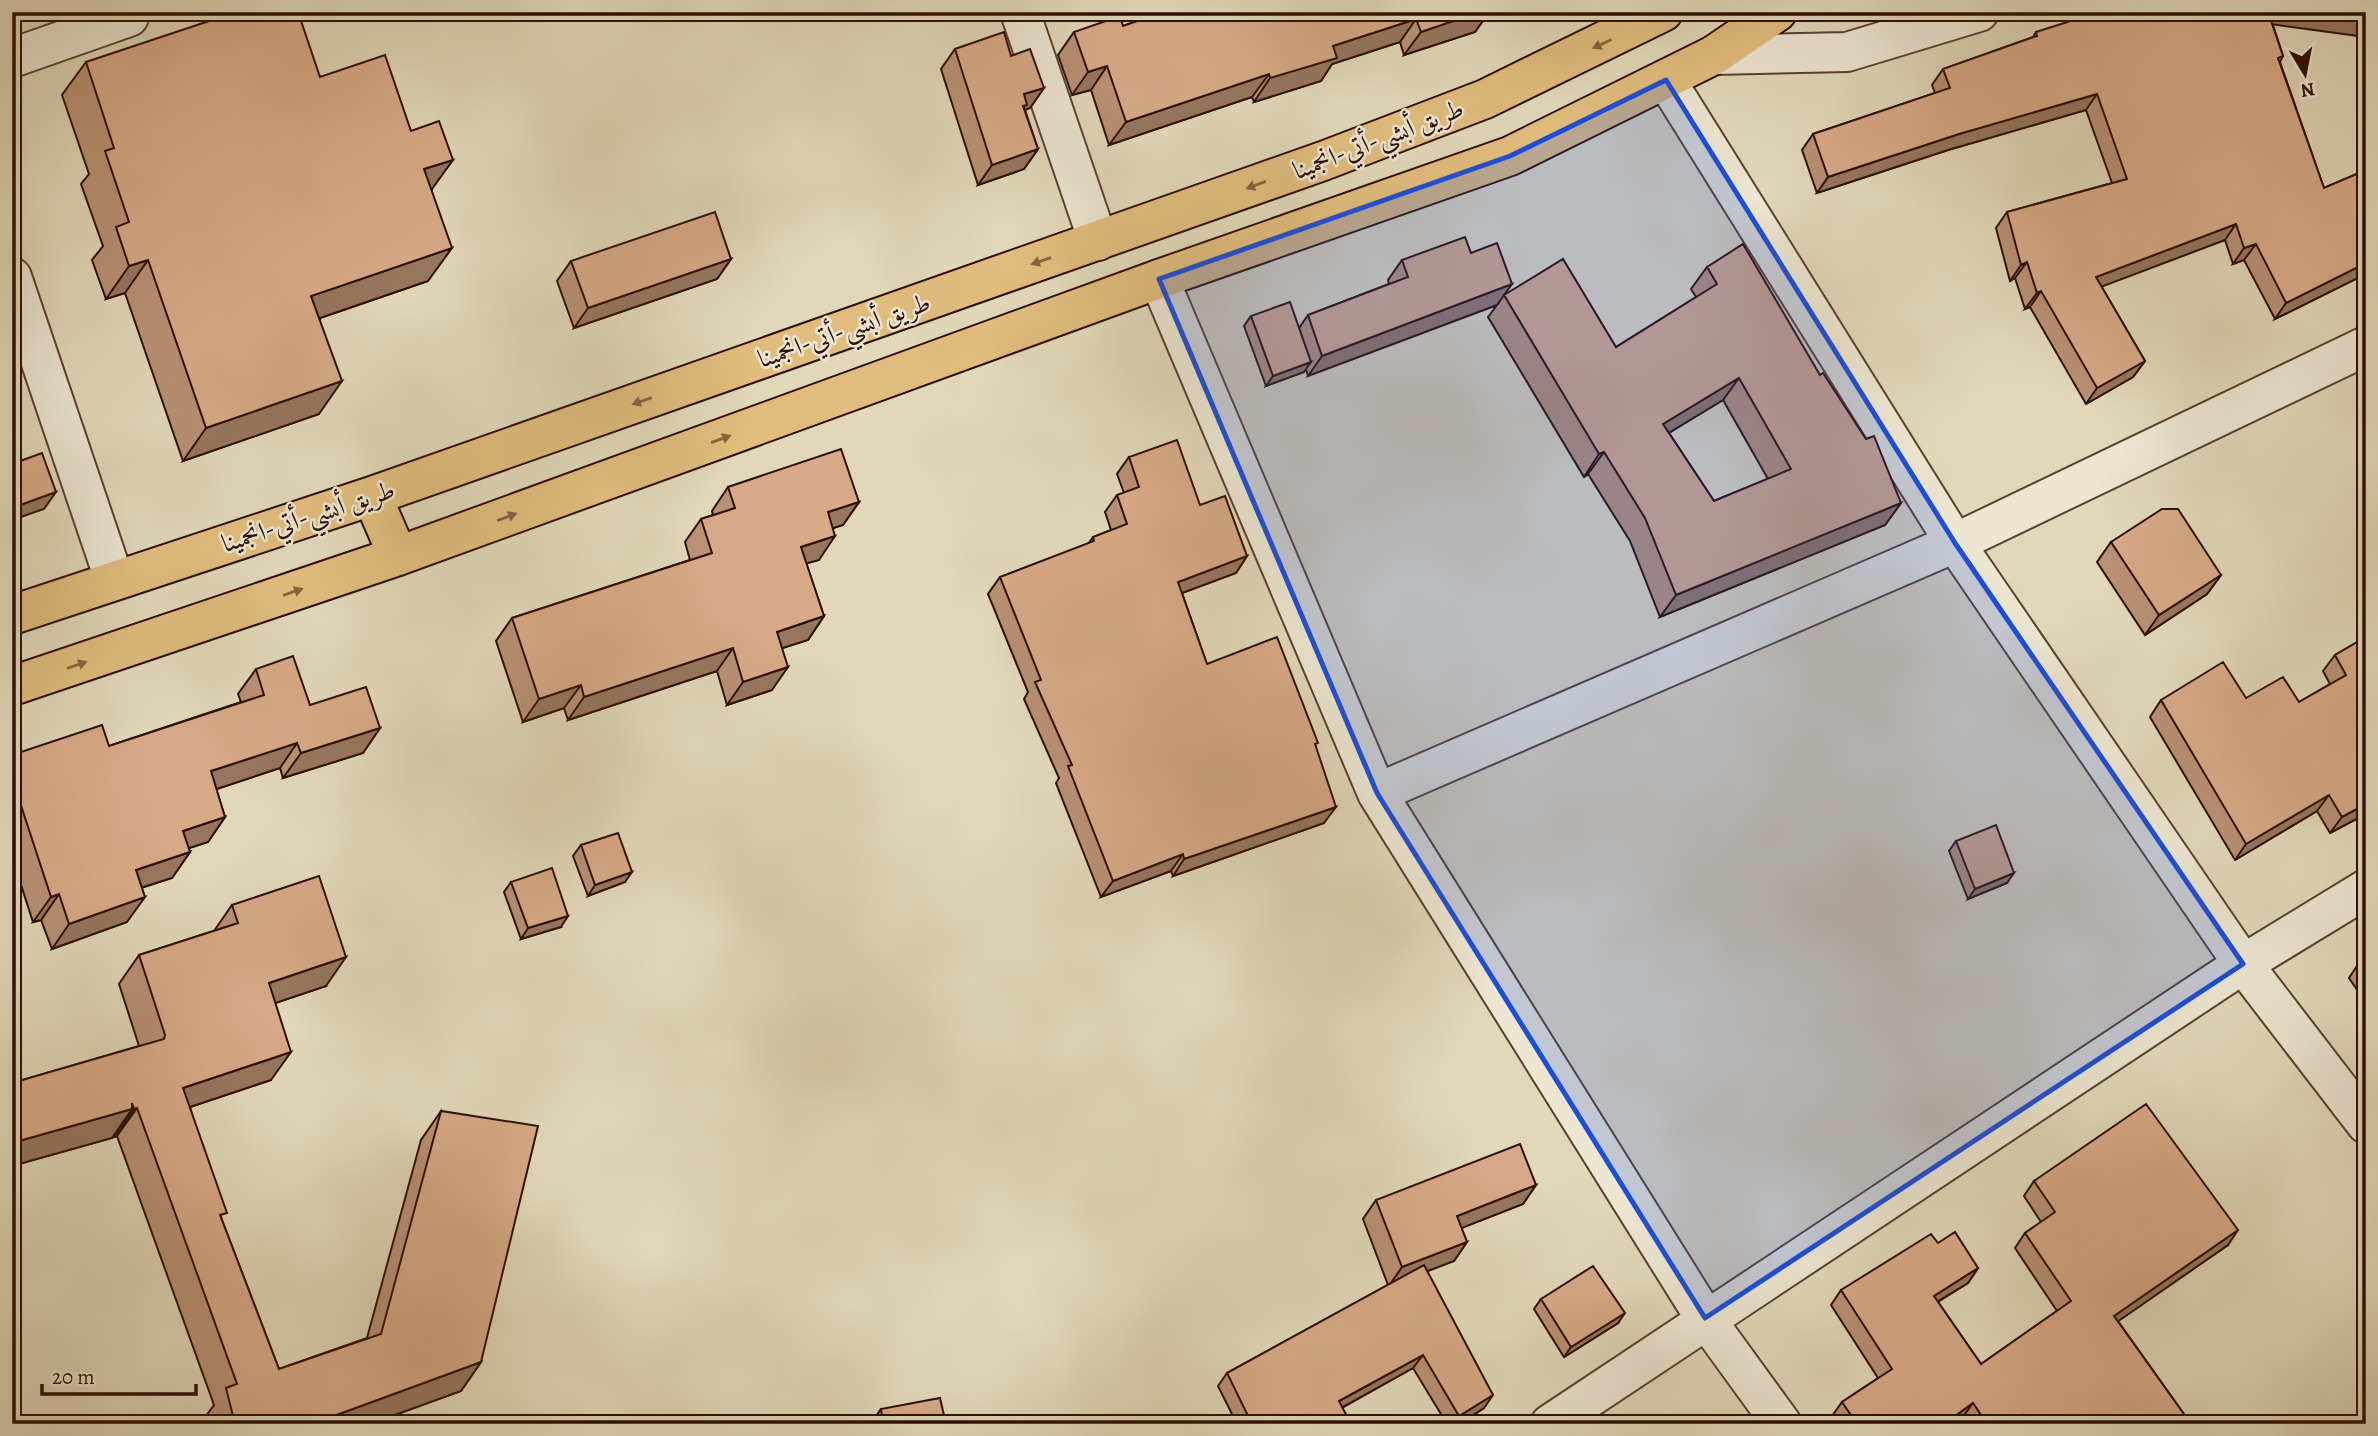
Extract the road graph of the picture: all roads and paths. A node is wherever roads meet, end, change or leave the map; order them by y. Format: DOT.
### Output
graph roads {
  1 [pos="1020,12"];
  2 [pos="1663,12"];
  3 [pos="1777,12"];
  4 [pos="1979,12"];
  5 [pos="134,14"];
  6 [pos="1714,55"];
  7 [pos="12,58"];
  8 [pos="1666,80"];
  9 [pos="1098,241"];
  10 [pos="12,277"];
  11 [pos="1159,279"];
  12 [pos="2366,346"];
  13 [pos="372,496"];
  14 [pos="1955,543"];
  15 [pos="398,556"];
  16 [pos="114,579"];
  17 [pos="12,615"];
  18 [pos="12,686"];
  19 [pos="1377,793"];
  20 [pos="2366,889"];
  21 [pos="2243,964"];
  22 [pos="2366,1124"];
  23 [pos="1705,1318"];
  24 [pos="1550,1424"];
  25 [pos="1782,1424"];
  1 -- 9 [label="street"];
  2 -- 9 [label="highway, طريق أبشي-أتي-انجمينا, one-way"];
  3 -- 6 [label="highway"];
  4 -- 6 [label="street"];
  5 -- 7 [label="street"];
  6 -- 8 [label="highway"];
  8 -- 11 [label="highway"];
  8 -- 14 [label="street"];
  9 -- 13 [label="highway, طريق أبشي-أتي-انجمينا, one-way"];
  10 -- 16 [label="street"];
  15 -- 11 [label="highway, one-way"];
  11 -- 19 [label="street"];
  12 -- 14 [label="street"];
  13 -- 15 [label="highway"];
  13 -- 16 [label="highway, طريق أبشي-أتي-انجمينا"];
  14 -- 19 [label="street"];
  14 -- 21 [label="street"];
  18 -- 15 [label="highway, one-way"];
  16 -- 17 [label="highway, طريق أبشي-أتي-انجمينا"];
  19 -- 23 [label="street"];
  20 -- 21 [label="street"];
  21 -- 22 [label="street"];
  21 -- 23 [label="street"];
  23 -- 24 [label="street"];
  23 -- 25 [label="street"];
}
